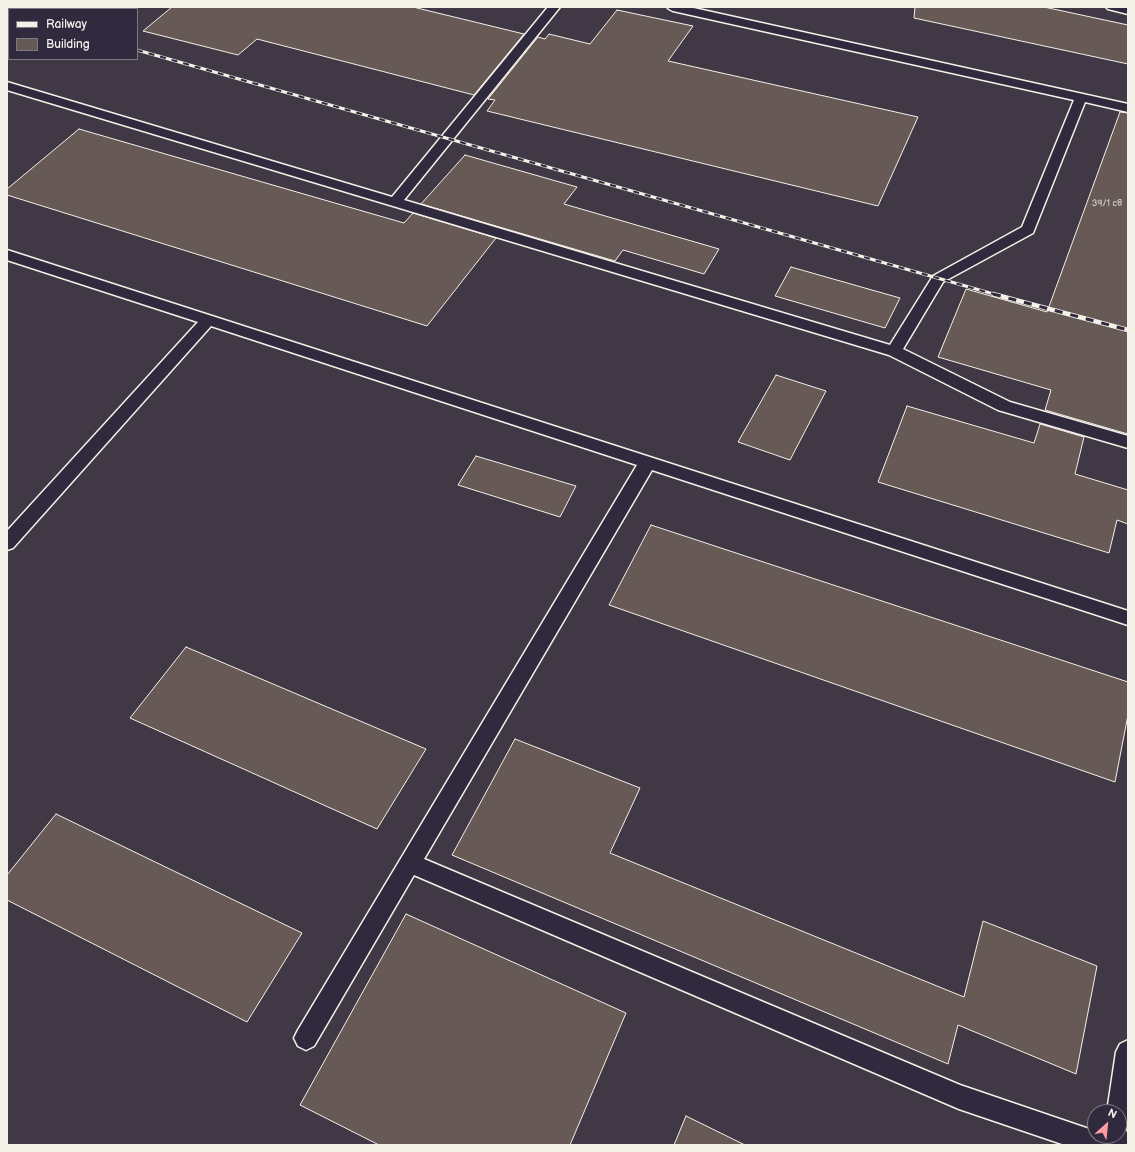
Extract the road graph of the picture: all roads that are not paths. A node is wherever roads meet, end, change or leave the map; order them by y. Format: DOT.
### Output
graph roads {
  1 [pos="554,7"];
  2 [pos="673,7"];
  3 [pos="1112,7"];
  4 [pos="1128,10"];
  5 [pos="7,86"];
  6 [pos="1081,97"];
  7 [pos="1128,108"];
  8 [pos="396,201"];
  9 [pos="7,255"];
  10 [pos="208,320"];
  11 [pos="894,351"];
  12 [pos="1128,442"];
  13 [pos="648,462"];
  14 [pos="7,542"];
  15 [pos="1128,618"];
  16 [pos="410,863"];
  17 [pos="306,1038"];
  18 [pos="1128,1052"];
  19 [pos="1121,1104"];
  20 [pos="1101,1145"];
  1 -- 8 [label="lane"];
  2 -- 6 [label="lane"];
  3 -- 4 [label="lane"];
  5 -- 8 [label="lane"];
  6 -- 7 [label="lane"];
  6 -- 11 [label="lane"];
  8 -- 11 [label="lane"];
  9 -- 10 [label="lane"];
  10 -- 13 [label="lane"];
  10 -- 14 [label="lane"];
  11 -- 12 [label="lane"];
  13 -- 15 [label="lane"];
  13 -- 16 [label="lane"];
  16 -- 17 [label="lane"];
  16 -- 20 [label="lane"];
  18 -- 19 [label="lane"];
}
